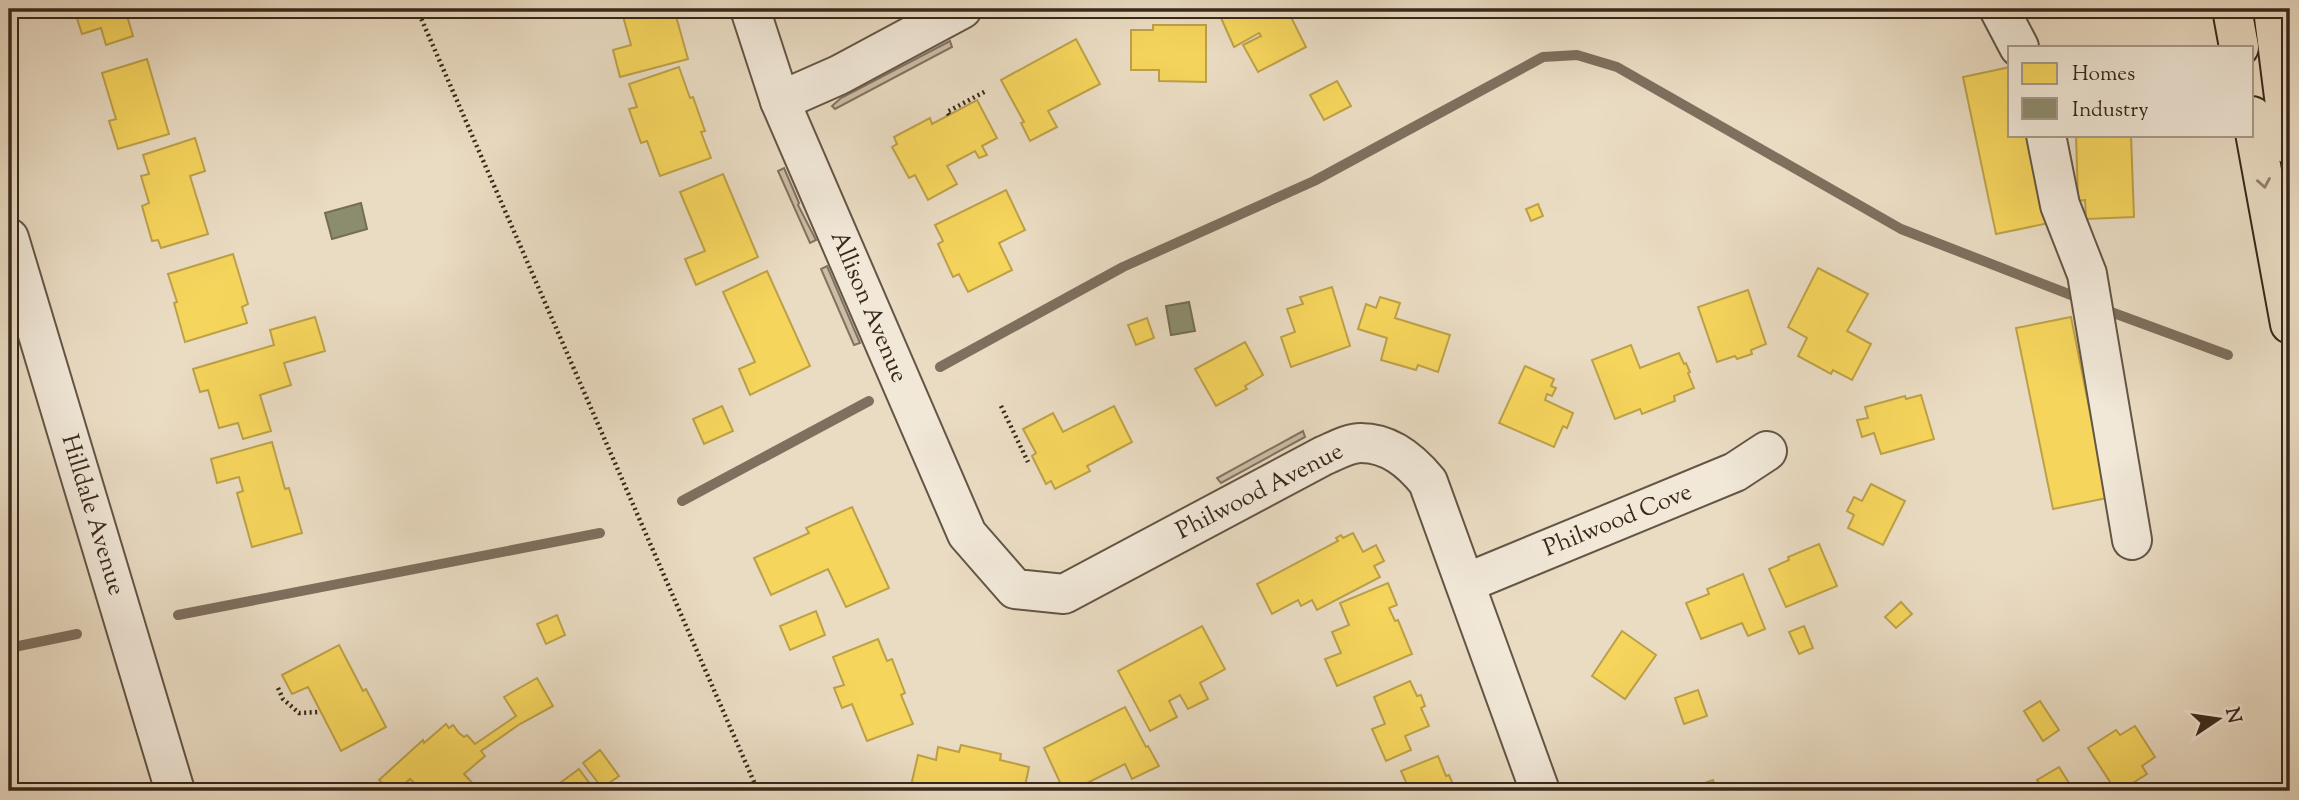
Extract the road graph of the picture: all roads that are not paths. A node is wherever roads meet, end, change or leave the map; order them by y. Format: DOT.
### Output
graph roads {
  1 [pos="750,9"];
  2 [pos="962,9"];
  3 [pos="1999,9"];
  4 [pos="2232,9"];
  5 [pos="2273,9"];
  6 [pos="2018,46"];
  7 [pos="2239,46"];
  8 [pos="780,101"];
  9 [pos="2254,127"];
  10 [pos="2046,136"];
  11 [pos="2290,145"];
  12 [pos="9,238"];
  13 [pos="2290,324"];
  14 [pos="1767,452"];
  15 [pos="2132,541"];
  16 [pos="1466,583"];
  17 [pos="1015,589"];
  18 [pos="175,791"];
  19 [pos="1539,791"];
  1 -- 8 [label="street, Allison Avenue"];
  2 -- 8 [label="street"];
  3 -- 6 [label="street"];
  4 -- 7 [label="highway"];
  5 -- 11 [label="highway"];
  8 -- 17 [label="street, Allison Avenue"];
  9 -- 13 [label="highway, one-way"];
  10 -- 15 [label="street"];
  12 -- 18 [label="street, Hilldale Avenue"];
  14 -- 16 [label="street, Philwood Cove"];
  16 -- 17 [label="street, Philwood Avenue"];
  16 -- 19 [label="street, Philwood Avenue"];
}
